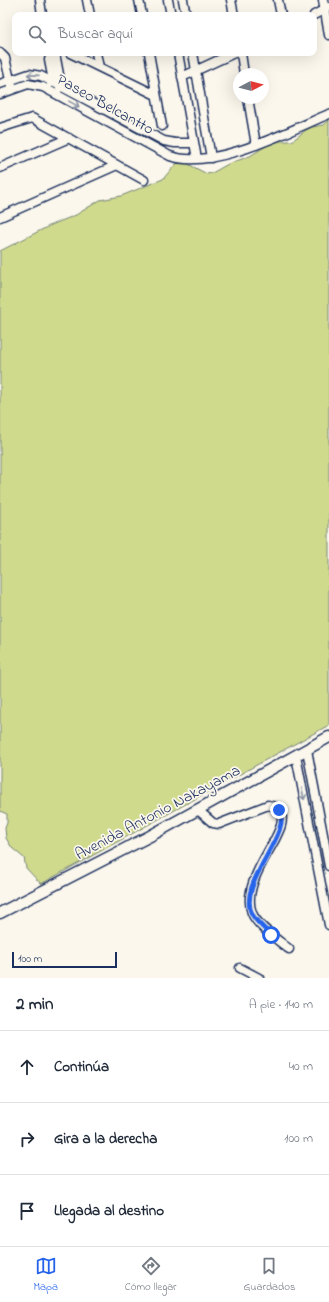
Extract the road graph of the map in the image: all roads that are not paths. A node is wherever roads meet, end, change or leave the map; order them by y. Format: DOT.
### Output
graph roads {
  1 [pos="40,0"];
  2 [pos="87,0"];
  3 [pos="139,0"];
  4 [pos="168,0"];
  5 [pos="183,0"];
  6 [pos="231,0"];
  7 [pos="278,0"];
  8 [pos="323,0"];
  9 [pos="327,8"];
  10 [pos="42,12"];
  11 [pos="89,12"];
  12 [pos="141,12"];
  13 [pos="170,12"];
  14 [pos="185,12"];
  15 [pos="233,12"];
  16 [pos="280,12"];
  17 [pos="317,14"];
  18 [pos="329,35"];
  19 [pos="0,53"];
  20 [pos="50,56"];
  21 [pos="55,56"];
  22 [pos="76,56"];
  23 [pos="97,56"];
  24 [pos="150,56"];
  25 [pos="178,56"];
  26 [pos="194,56"];
  27 [pos="227,56"];
  28 [pos="241,56"];
  29 [pos="54,67"];
  30 [pos="99,67"];
  31 [pos="243,68"];
  32 [pos="196,70"];
  33 [pos="182,77"];
  34 [pos="10,80"];
  35 [pos="53,81"];
  36 [pos="0,83"];
  37 [pos="61,85"];
  38 [pos="12,89"];
  39 [pos="49,90"];
  40 [pos="1,94"];
  41 [pos="58,94"];
  42 [pos="156,95"];
  43 [pos="249,104"];
  44 [pos="329,114"];
  45 [pos="162,126"];
  46 [pos="0,128"];
  47 [pos="69,138"];
  48 [pos="164,141"];
  49 [pos="194,143"];
  50 [pos="256,145"];
  51 [pos="160,151"];
  52 [pos="211,158"];
  53 [pos="197,159"];
  54 [pos="117,165"];
  55 [pos="0,168"];
  56 [pos="144,180"];
  57 [pos="0,217"];
  58 [pos="329,737"];
  59 [pos="307,750"];
  60 [pos="296,756"];
  61 [pos="198,810"];
  62 [pos="329,866"];
  63 [pos="0,913"];
  64 [pos="329,925"];
  65 [pos="289,949"];
  66 [pos="240,968"];
  67 [pos="257,977"];
  1 -- 10 [label="street"];
  2 -- 11 [label="street"];
  3 -- 12 [label="street"];
  4 -- 13 [label="street"];
  5 -- 14 [label="street"];
  6 -- 15 [label="street"];
  7 -- 16 [label="street"];
  8 -- 9 [label="street"];
  9 -- 17 [label="street"];
  9 -- 18 [label="street"];
  19 -- 34 [label="street"];
  20 -- 29 [label="street"];
  21 -- 29 [label="street"];
  22 -- 30 [label="street"];
  23 -- 30 [label="street"];
  24 -- 42 [label="street"];
  25 -- 33 [label="street"];
  26 -- 32 [label="street"];
  27 -- 32 [label="street"];
  28 -- 31 [label="street"];
  29 -- 35 [label="street"];
  29 -- 37 [label="street"];
  30 -- 42 [label="street"];
  32 -- 33 [label="street"];
  32 -- 52 [label="street"];
  33 -- 49 [label="street"];
  35 -- 34 [label="street, Paseo Belcantto, one-way"];
  34 -- 36 [label="street, Paseo Belcantto"];
  34 -- 38 [label="street"];
  35 -- 37 [label="street, Paseo Belcantto"];
  35 -- 39 [label="street"];
  36 -- 40 [label="street"];
  37 -- 41 [label="street"];
  37 -- 48 [label="street, Paseo Belcantto"];
  38 -- 39 [label="street, Paseo Belcantto"];
  38 -- 40 [label="street, Paseo Belcantto"];
  39 -- 41 [label="street, Paseo Belcantto"];
  41 -- 51 [label="street, Paseo Belcantto, one-way"];
  42 -- 45 [label="street"];
  43 -- 50 [label="street"];
  44 -- 50 [label="street, Paseo Belcantto"];
  46 -- 47 [label="street"];
  47 -- 54 [label="street"];
  47 -- 55 [label="street"];
  48 -- 49 [label="street, Paseo Belcantto"];
  48 -- 51 [label="street"];
  49 -- 53 [label="street"];
  50 -- 52 [label="street, Paseo Belcantto"];
  51 -- 53 [label="street, Paseo Belcantto"];
  52 -- 53 [label="street, Paseo Belcantto"];
  54 -- 56 [label="street"];
  54 -- 57 [label="street"];
  58 -- 59 [label="main road, Avenida Antonio Nakayama"];
  59 -- 60 [label="main road, Avenida Antonio Nakayama"];
  59 -- 62 [label="street"];
  60 -- 61 [label="main road, Avenida Antonio Nakayama"];
  60 -- 64 [label="street, one-way"];
  61 -- 63 [label="main road, Avenida Antonio Nakayama"];
  61 -- 65 [label="street"];
  66 -- 67 [label="street"];
}
